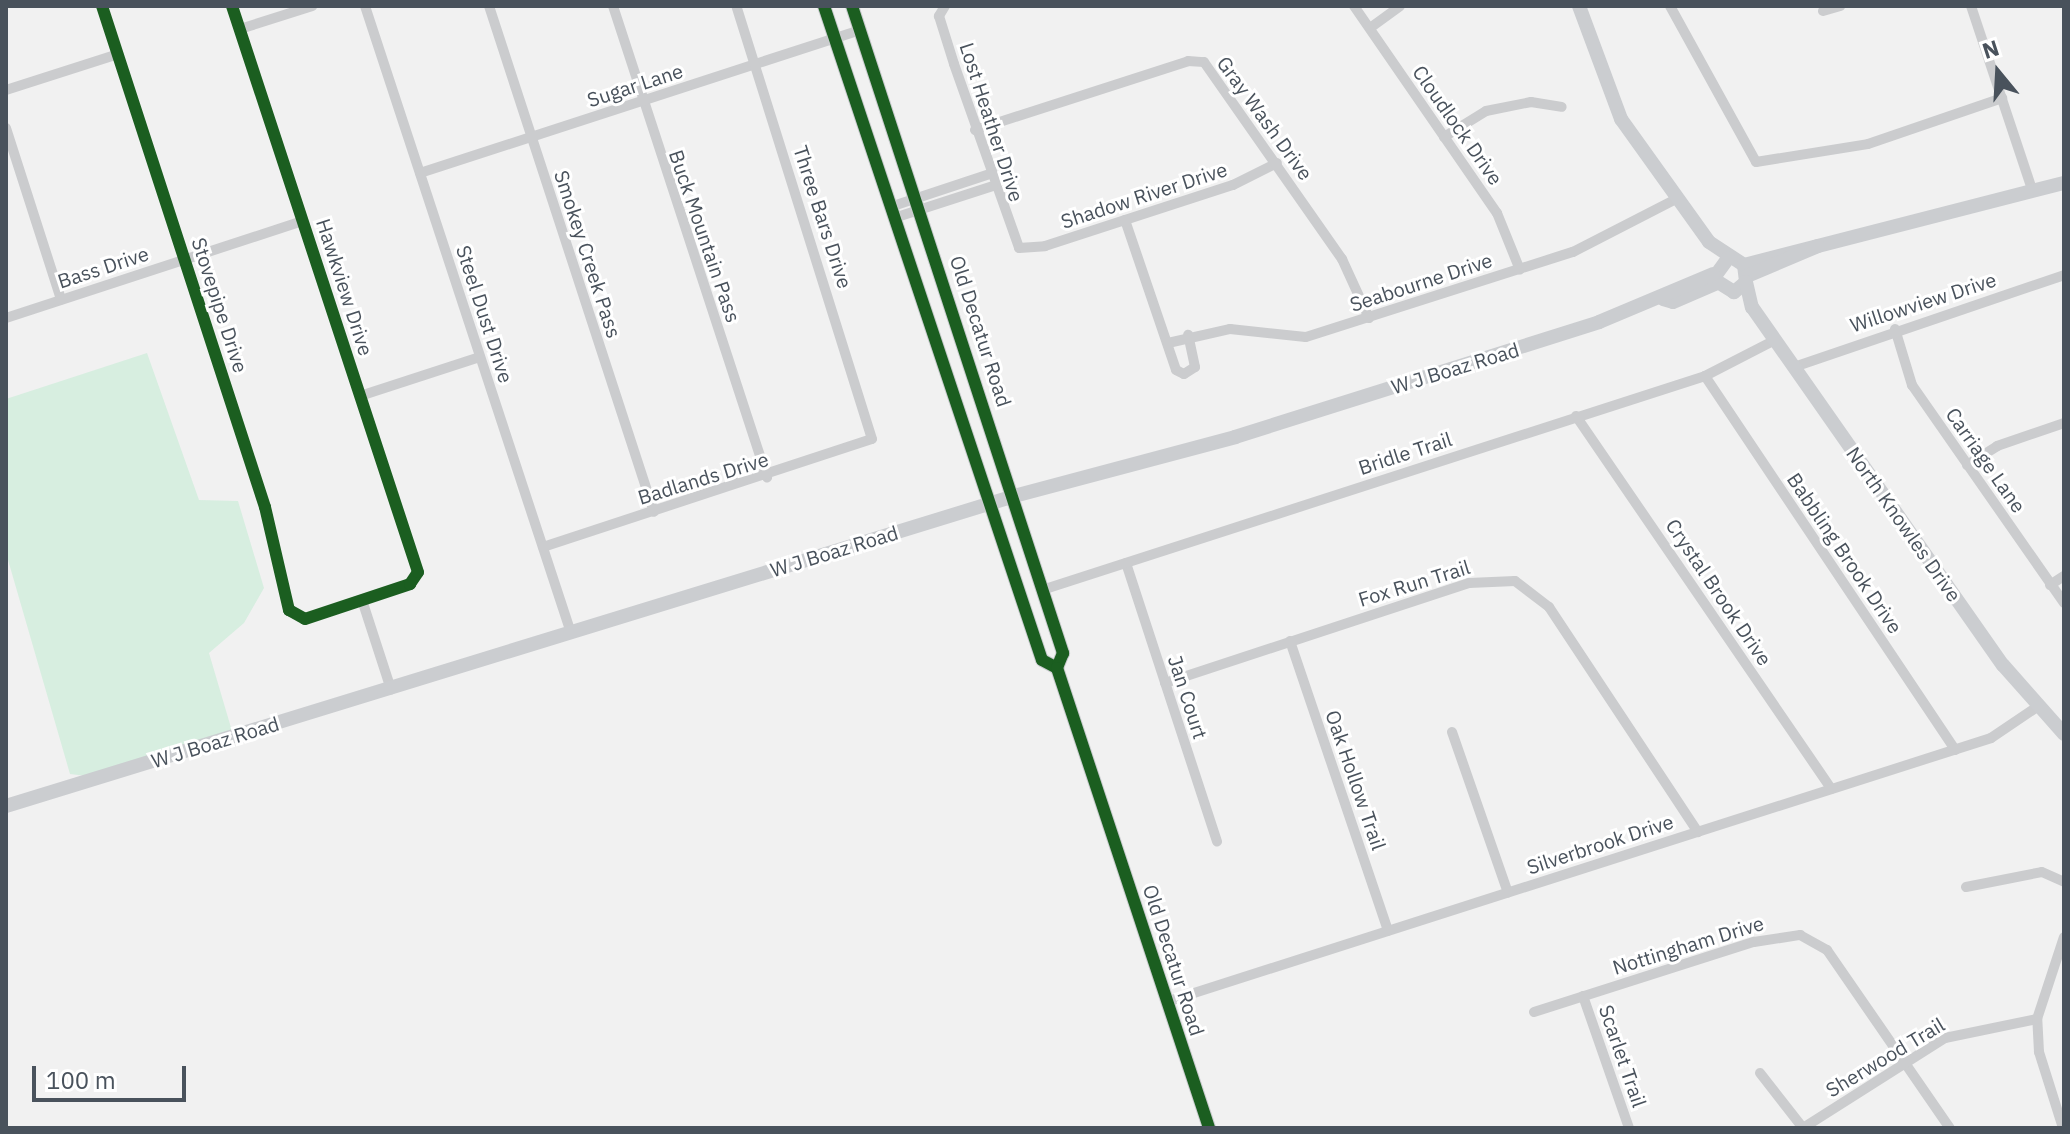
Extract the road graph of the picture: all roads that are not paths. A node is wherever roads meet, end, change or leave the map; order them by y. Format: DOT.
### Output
graph roads {
  1 [pos="102,6"];
  2 [pos="232,6"];
  3 [pos="312,6"];
  4 [pos="365,6"];
  5 [pos="489,6"];
  6 [pos="613,6"];
  7 [pos="736,6"];
  8 [pos="824,6"];
  9 [pos="852,6"];
  10 [pos="945,6"];
  11 [pos="1354,6"];
  12 [pos="1400,6"];
  13 [pos="1579,6"];
  14 [pos="1670,6"];
  15 [pos="1840,6"];
  16 [pos="1971,6"];
  17 [pos="1823,11"];
  18 [pos="1370,28"];
  19 [pos="240,29"];
  20 [pos="860,30"];
  21 [pos="834,38"];
  22 [pos="118,54"];
  23 [pos="755,64"];
  24 [pos="6,90"];
  25 [pos="2002,98"];
  26 [pos="642,101"];
  27 [pos="1562,107"];
  28 [pos="6,128"];
  29 [pos="975,130"];
  30 [pos="1444,137"];
  31 [pos="532,138"];
  32 [pos="1277,163"];
  33 [pos="420,173"];
  34 [pos="990,174"];
  35 [pos="2064,183"];
  36 [pos="993,186"];
  37 [pos="2033,192"];
  38 [pos="1674,200"];
  39 [pos="918,204"];
  40 [pos="892,212"];
  41 [pos="1125,220"];
  42 [pos="303,221"];
  43 [pos="1709,242"];
  44 [pos="1019,248"];
  45 [pos="1728,258"];
  46 [pos="184,259"];
  47 [pos="1520,270"];
  48 [pos="1746,274"];
  49 [pos="1714,275"];
  50 [pos="2064,275"];
  51 [pos="1729,292"];
  52 [pos="61,299"];
  53 [pos="1752,307"];
  54 [pos="6,318"];
  55 [pos="1369,318"];
  56 [pos="1895,329"];
  57 [pos="1188,335"];
  58 [pos="1775,340"];
  59 [pos="1168,343"];
  60 [pos="480,357"];
  61 [pos="1794,367"];
  62 [pos="1705,376"];
  63 [pos="360,396"];
  64 [pos="1576,416"];
  65 [pos="2064,423"];
  66 [pos="872,439"];
  67 [pos="1967,465"];
  68 [pos="767,477"];
  69 [pos="1014,496"];
  70 [pos="991,503"];
  71 [pos="654,512"];
  72 [pos="543,547"];
  73 [pos="1126,563"];
  74 [pos="2064,576"];
  75 [pos="2050,585"];
  76 [pos="1042,590"];
  77 [pos="362,600"];
  78 [pos="2064,603"];
  79 [pos="571,633"];
  80 [pos="1290,641"];
  81 [pos="1057,668"];
  82 [pos="1165,683"];
  83 [pos="391,689"];
  84 [pos="2037,707"];
  85 [pos="1452,732"];
  86 [pos="2064,734"];
  87 [pos="1955,750"];
  88 [pos="1831,789"];
  89 [pos="6,806"];
  90 [pos="1698,832"];
  91 [pos="1217,842"];
  92 [pos="2064,882"];
  93 [pos="1966,887"];
  94 [pos="1508,893"];
  95 [pos="1388,931"];
  96 [pos="2064,937"];
  97 [pos="1583,996"];
  98 [pos="1166,1002"];
  99 [pos="1534,1012"];
  100 [pos="2037,1019"];
  101 [pos="1905,1063"];
  102 [pos="1760,1073"];
  103 [pos="1209,1128"];
  104 [pos="1629,1128"];
  105 [pos="1803,1128"];
  106 [pos="1950,1128"];
  107 [pos="2063,1128"];
  1 -- 22 [label="street, Stovepipe Drive"];
  2 -- 19 [label="street, Hawkview Drive"];
  3 -- 19 [label="street"];
  4 -- 33 [label="street, Steel Dust Drive"];
  5 -- 31 [label="street, Smokey Creek Pass"];
  6 -- 26 [label="street, Buck Mountain Pass"];
  7 -- 23 [label="street, Three Bars Drive"];
  8 -- 21 [label="main road, Old Decatur Road"];
  9 -- 20 [label="main road, Old Decatur Road"];
  10 -- 29 [label="street, Lost Heather Drive"];
  11 -- 18 [label="street, Cloudlock Drive"];
  12 -- 18 [label="street"];
  13 -- 38 [label="main road"];
  14 -- 25 [label="street"];
  15 -- 17 [label="street"];
  16 -- 25 [label="street"];
  18 -- 30 [label="street, Cloudlock Drive"];
  19 -- 42 [label="street, Hawkview Drive"];
  20 -- 21 [label="street, Sugar Lane"];
  20 -- 39 [label="main road, Old Decatur Road"];
  21 -- 23 [label="street, Sugar Lane"];
  21 -- 40 [label="main road, Old Decatur Road"];
  22 -- 24 [label="street"];
  22 -- 46 [label="street, Stovepipe Drive"];
  23 -- 26 [label="street, Sugar Lane"];
  23 -- 66 [label="street, Three Bars Drive"];
  25 -- 37 [label="street"];
  26 -- 31 [label="street, Sugar Lane"];
  26 -- 68 [label="street, Buck Mountain Pass"];
  27 -- 30 [label="street"];
  28 -- 52 [label="street"];
  29 -- 32 [label="street, Gray Wash Drive"];
  29 -- 34 [label="street, Lost Heather Drive"];
  30 -- 47 [label="street, Cloudlock Drive"];
  31 -- 33 [label="street, Sugar Lane"];
  31 -- 71 [label="street, Smokey Creek Pass"];
  32 -- 41 [label="street, Shadow River Drive"];
  32 -- 55 [label="street, Gray Wash Drive"];
  33 -- 60 [label="street, Steel Dust Drive"];
  34 -- 36 [label="street, Lost Heather Drive"];
  34 -- 39 [label="street"];
  35 -- 37 [label="main road"];
  36 -- 39 [label="street"];
  36 -- 44 [label="street, Lost Heather Drive"];
  37 -- 48 [label="main road"];
  38 -- 43 [label="main road"];
  38 -- 47 [label="street, Seabourne Drive"];
  39 -- 40 [label="street"];
  39 -- 69 [label="main road, Old Decatur Road"];
  40 -- 70 [label="main road, Old Decatur Road"];
  41 -- 44 [label="street, Shadow River Drive"];
  41 -- 59 [label="street"];
  42 -- 46 [label="street, Bass Drive"];
  42 -- 63 [label="street, Hawkview Drive"];
  43 -- 45 [label="main road"];
  43 -- 49 [label="main road"];
  45 -- 48 [label="main road"];
  45 -- 49 [label="main road, W J Boaz Road"];
  46 -- 52 [label="street, Bass Drive"];
  46 -- 77 [label="street, Stovepipe Drive"];
  47 -- 55 [label="street, Seabourne Drive"];
  48 -- 51 [label="main road"];
  48 -- 53 [label="main road, North Knowles Drive"];
  49 -- 51 [label="main road, North Knowles Drive"];
  49 -- 69 [label="main road, W J Boaz Road"];
  50 -- 56 [label="street, Willowview Drive"];
  51 -- 53 [label="main road, North Knowles Drive"];
  52 -- 54 [label="street, Bass Drive"];
  53 -- 58 [label="main road, North Knowles Drive"];
  55 -- 57 [label="street, Seabourne Drive"];
  56 -- 61 [label="street, Willowview Drive"];
  56 -- 67 [label="street, Carriage Lane"];
  57 -- 59 [label="street, Seabourne Drive"];
  57 -- 59 [label="street"];
  58 -- 61 [label="main road, North Knowles Drive"];
  58 -- 62 [label="street, Bridle Trail"];
  60 -- 63 [label="street"];
  60 -- 72 [label="street, Steel Dust Drive"];
  61 -- 84 [label="main road, North Knowles Drive"];
  62 -- 64 [label="street, Bridle Trail"];
  62 -- 87 [label="street, Babbling Brook Drive"];
  63 -- 77 [label="street, Hawkview Drive"];
  64 -- 73 [label="street, Bridle Trail"];
  64 -- 88 [label="street, Crystal Brook Drive"];
  65 -- 67 [label="street"];
  66 -- 68 [label="street, Badlands Drive"];
  67 -- 75 [label="street, Carriage Lane"];
  68 -- 71 [label="street, Badlands Drive"];
  69 -- 70 [label="main road, W J Boaz Road"];
  69 -- 76 [label="main road, Old Decatur Road"];
  70 -- 79 [label="main road, W J Boaz Road"];
  70 -- 81 [label="main road, Old Decatur Road"];
  71 -- 72 [label="street, Badlands Drive"];
  72 -- 79 [label="street, Steel Dust Drive"];
  73 -- 76 [label="street, Bridle Trail"];
  73 -- 82 [label="street, Jan Court"];
  74 -- 75 [label="street"];
  75 -- 78 [label="street, Carriage Lane"];
  76 -- 81 [label="main road, Old Decatur Road"];
  77 -- 83 [label="street"];
  79 -- 83 [label="main road, W J Boaz Road"];
  80 -- 82 [label="street, Fox Run Trail"];
  80 -- 90 [label="street, Fox Run Trail"];
  80 -- 95 [label="street, Oak Hollow Trail"];
  81 -- 98 [label="main road, Old Decatur Road"];
  82 -- 91 [label="street, Jan Court"];
  83 -- 89 [label="main road, W J Boaz Road"];
  84 -- 86 [label="main road, North Knowles Drive"];
  84 -- 87 [label="street, Silverbrook Drive"];
  85 -- 94 [label="street"];
  87 -- 88 [label="street, Silverbrook Drive"];
  88 -- 90 [label="street, Silverbrook Drive"];
  90 -- 94 [label="street, Silverbrook Drive"];
  92 -- 93 [label="street"];
  94 -- 95 [label="street, Silverbrook Drive"];
  95 -- 98 [label="street, Silverbrook Drive"];
  96 -- 100 [label="street"];
  97 -- 99 [label="street, Nottingham Drive"];
  97 -- 101 [label="street, Nottingham Drive"];
  97 -- 104 [label="street, Scarlet Trail"];
  98 -- 103 [label="main road, Old Decatur Road"];
  100 -- 101 [label="street, Sherwood Trail"];
  100 -- 107 [label="street"];
  101 -- 105 [label="street, Sherwood Trail"];
  101 -- 106 [label="street, Nottingham Drive"];
  102 -- 105 [label="street"];
}
